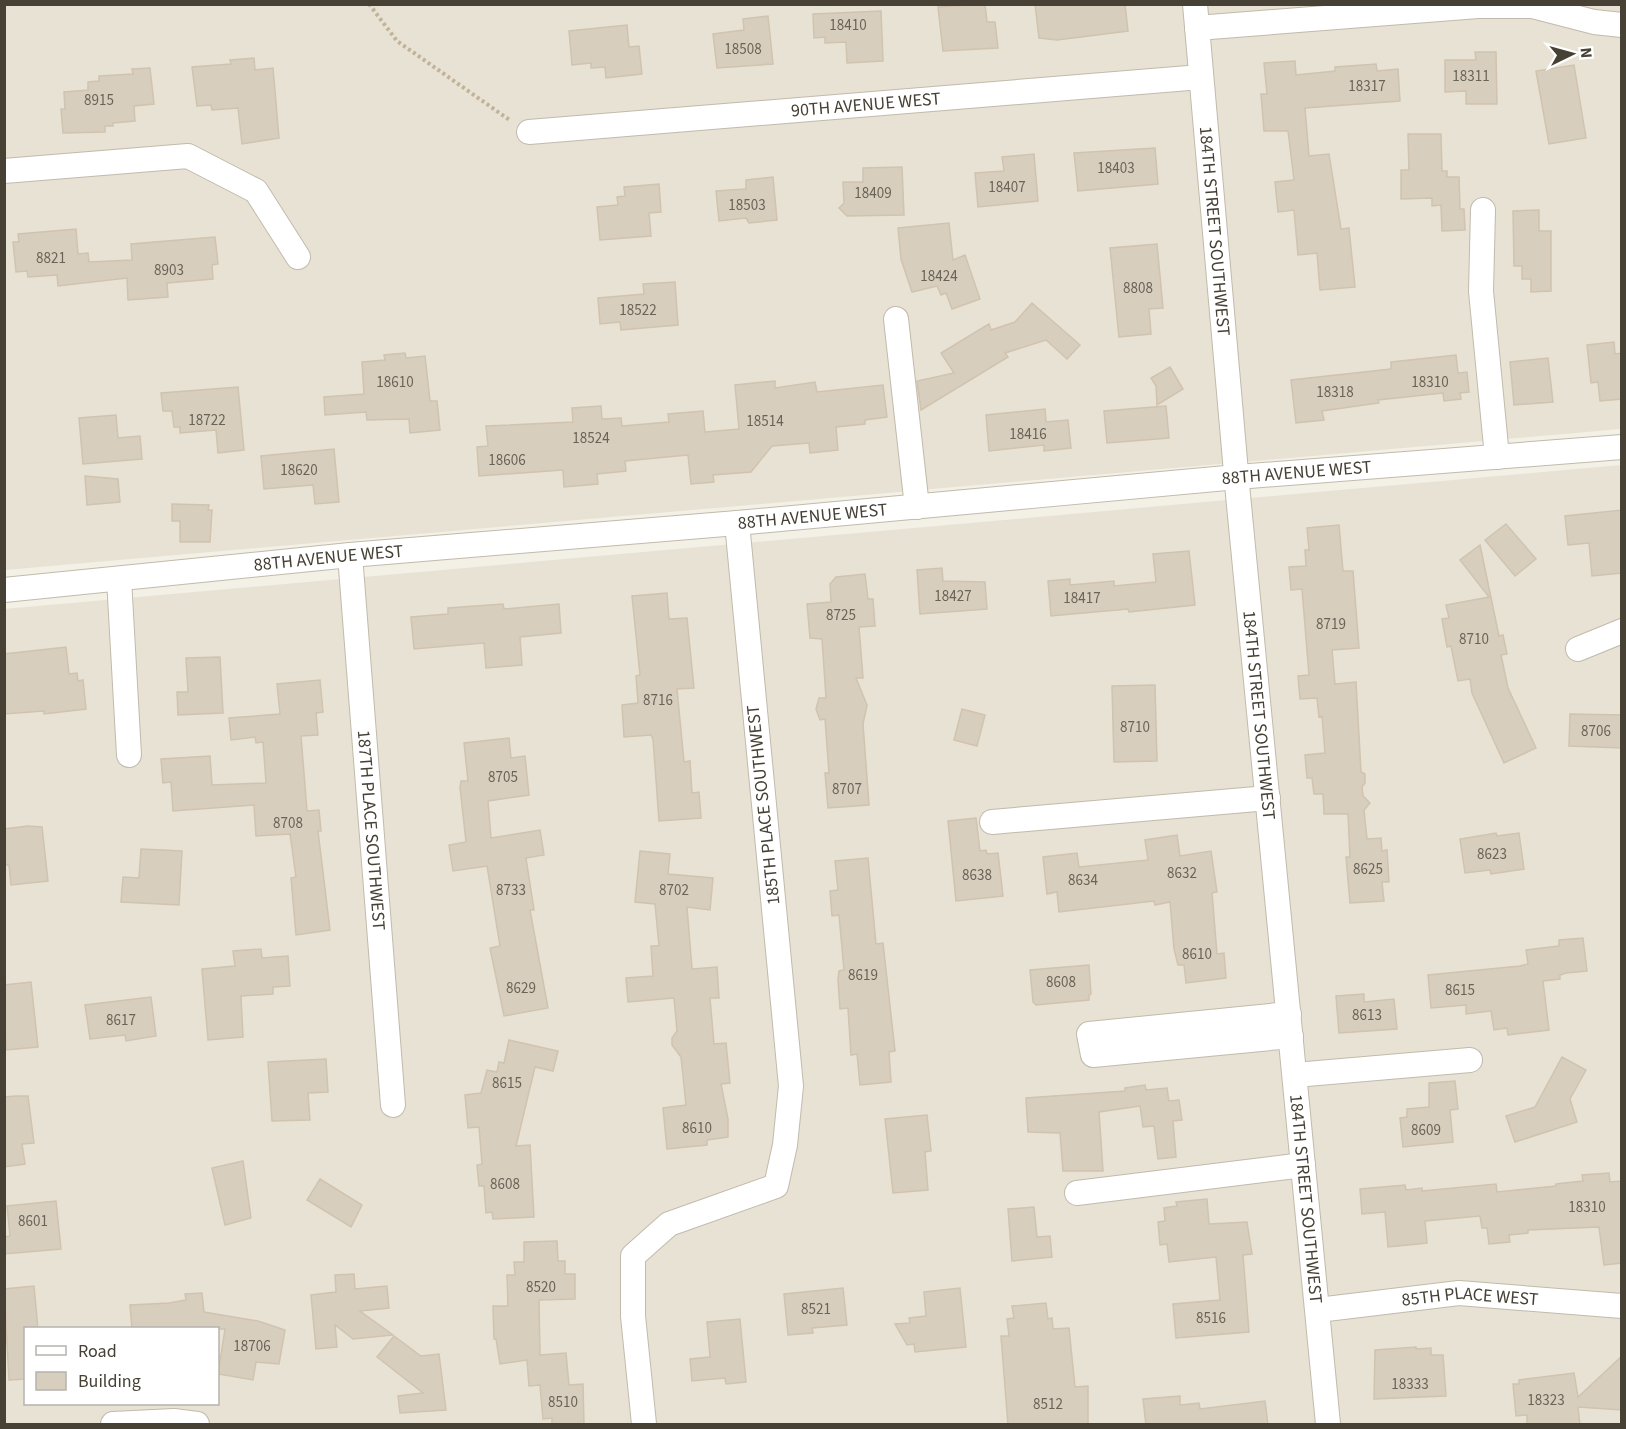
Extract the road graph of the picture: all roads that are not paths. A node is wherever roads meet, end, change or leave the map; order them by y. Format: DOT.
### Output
graph roads {
  1 [pos="1403,8"];
  2 [pos="1555,8"];
  3 [pos="1196,16"];
  4 [pos="1622,26"];
  5 [pos="1201,77"];
  6 [pos="529,132"];
  7 [pos="4,171"];
  8 [pos="1483,210"];
  9 [pos="298,257"];
  10 [pos="896,319"];
  11 [pos="1622,447"];
  12 [pos="1497,457"];
  13 [pos="1237,477"];
  14 [pos="917,507"];
  15 [pos="737,524"];
  16 [pos="350,555"];
  17 [pos="119,579"];
  18 [pos="4,590"];
  19 [pos="1622,631"];
  20 [pos="1578,649"];
  21 [pos="129,755"];
  22 [pos="1268,798"];
  23 [pos="992,822"];
  24 [pos="1290,1025"];
  25 [pos="1470,1060"];
  26 [pos="1294,1076"];
  27 [pos="393,1105"];
  28 [pos="1304,1165"];
  29 [pos="1077,1193"];
  30 [pos="1622,1306"];
  31 [pos="1318,1310"];
  32 [pos="113,1425"];
  33 [pos="197,1425"];
  34 [pos="644,1425"];
  35 [pos="1328,1425"];
  1 -- 2 [label="street"];
  1 -- 3 [label="street"];
  2 -- 4 [label="street"];
  3 -- 5 [label="street, 184TH STREET SOUTHWEST"];
  5 -- 6 [label="street, 90TH AVENUE WEST"];
  5 -- 13 [label="street, 184TH STREET SOUTHWEST"];
  7 -- 9 [label="street"];
  8 -- 12 [label="street"];
  10 -- 14 [label="street"];
  11 -- 12 [label="street, 88TH AVENUE WEST"];
  12 -- 13 [label="street, 88TH AVENUE WEST"];
  13 -- 14 [label="street, 88TH AVENUE WEST"];
  13 -- 22 [label="street, 184TH STREET SOUTHWEST"];
  14 -- 15 [label="street, 88TH AVENUE WEST"];
  15 -- 16 [label="street, 88TH AVENUE WEST"];
  15 -- 34 [label="street, 185TH PLACE SOUTHWEST"];
  16 -- 17 [label="street, 88TH AVENUE WEST"];
  16 -- 27 [label="street, 187TH PLACE SOUTHWEST"];
  17 -- 18 [label="street, 88TH AVENUE WEST"];
  17 -- 21 [label="street"];
  19 -- 20 [label="street"];
  22 -- 23 [label="street"];
  22 -- 24 [label="street, 184TH STREET SOUTHWEST"];
  24 -- 24 [label="street"];
  24 -- 26 [label="street, 184TH STREET SOUTHWEST"];
  25 -- 26 [label="street"];
  26 -- 28 [label="street, 184TH STREET SOUTHWEST"];
  28 -- 29 [label="street"];
  28 -- 31 [label="street, 184TH STREET SOUTHWEST"];
  30 -- 31 [label="street, 85TH PLACE WEST"];
  31 -- 35 [label="street, 184TH STREET SOUTHWEST"];
  32 -- 33 [label="street"];
}
